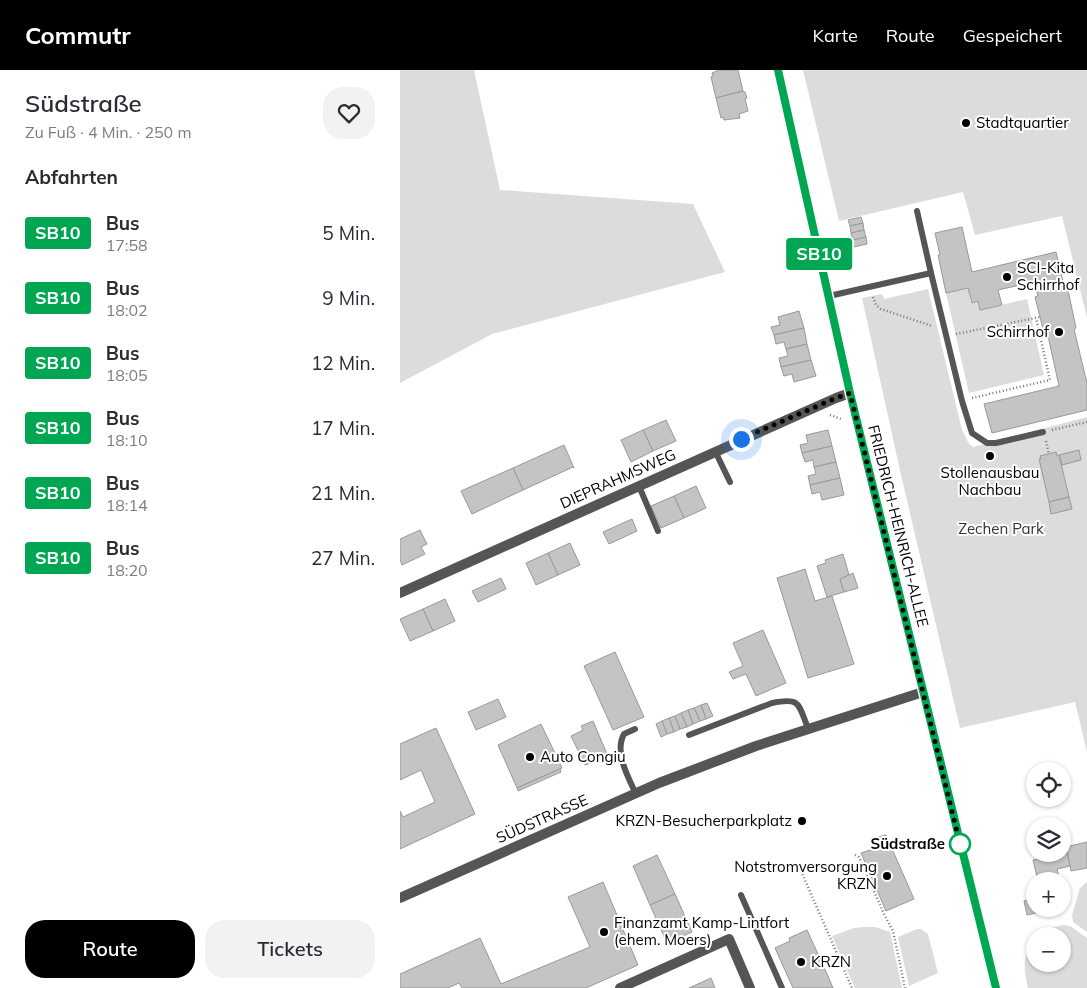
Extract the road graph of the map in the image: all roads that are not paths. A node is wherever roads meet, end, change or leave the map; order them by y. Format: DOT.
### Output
graph roads {
  1 [pos="778,70"];
  2 [pos="917,211"];
  3 [pos="931,272"];
  4 [pos="829,296"];
  5 [pos="850,393"];
  6 [pos="1044,432"];
  7 [pos="715,451"];
  8 [pos="730,482"];
  9 [pos="639,486"];
  10 [pos="658,531"];
  11 [pos="400,593"];
  12 [pos="923,692"];
  13 [pos="808,728"];
  14 [pos="635,729"];
  15 [pos="689,735"];
  16 [pos="636,794"];
  17 [pos="741,895"];
  18 [pos="400,898"];
  19 [pos="620,988"];
  20 [pos="750,988"];
  21 [pos="782,988"];
  22 [pos="996,988"];
  1 -- 4 [label="main road, FRIEDRICH-HEINRICH-ALLEE"];
  2 -- 3 [label="lane"];
  3 -- 4 [label="lane"];
  3 -- 6 [label="lane"];
  4 -- 5 [label="main road, FRIEDRICH-HEINRICH-ALLEE"];
  5 -- 7 [label="street, DIEPRAHMSWEG"];
  5 -- 12 [label="main road, FRIEDRICH-HEINRICH-ALLEE"];
  7 -- 8 [label="lane"];
  7 -- 9 [label="street, DIEPRAHMSWEG"];
  9 -- 10 [label="lane"];
  9 -- 11 [label="street, DIEPRAHMSWEG"];
  12 -- 13 [label="street, SÜDSTRASSE"];
  12 -- 22 [label="main road, FRIEDRICH-HEINRICH-ALLEE"];
  13 -- 15 [label="lane"];
  13 -- 16 [label="street, SÜDSTRASSE"];
  14 -- 16 [label="lane"];
  16 -- 18 [label="street, SÜDSTRASSE"];
  17 -- 21 [label="lane"];
  19 -- 20 [label="street"];
}
